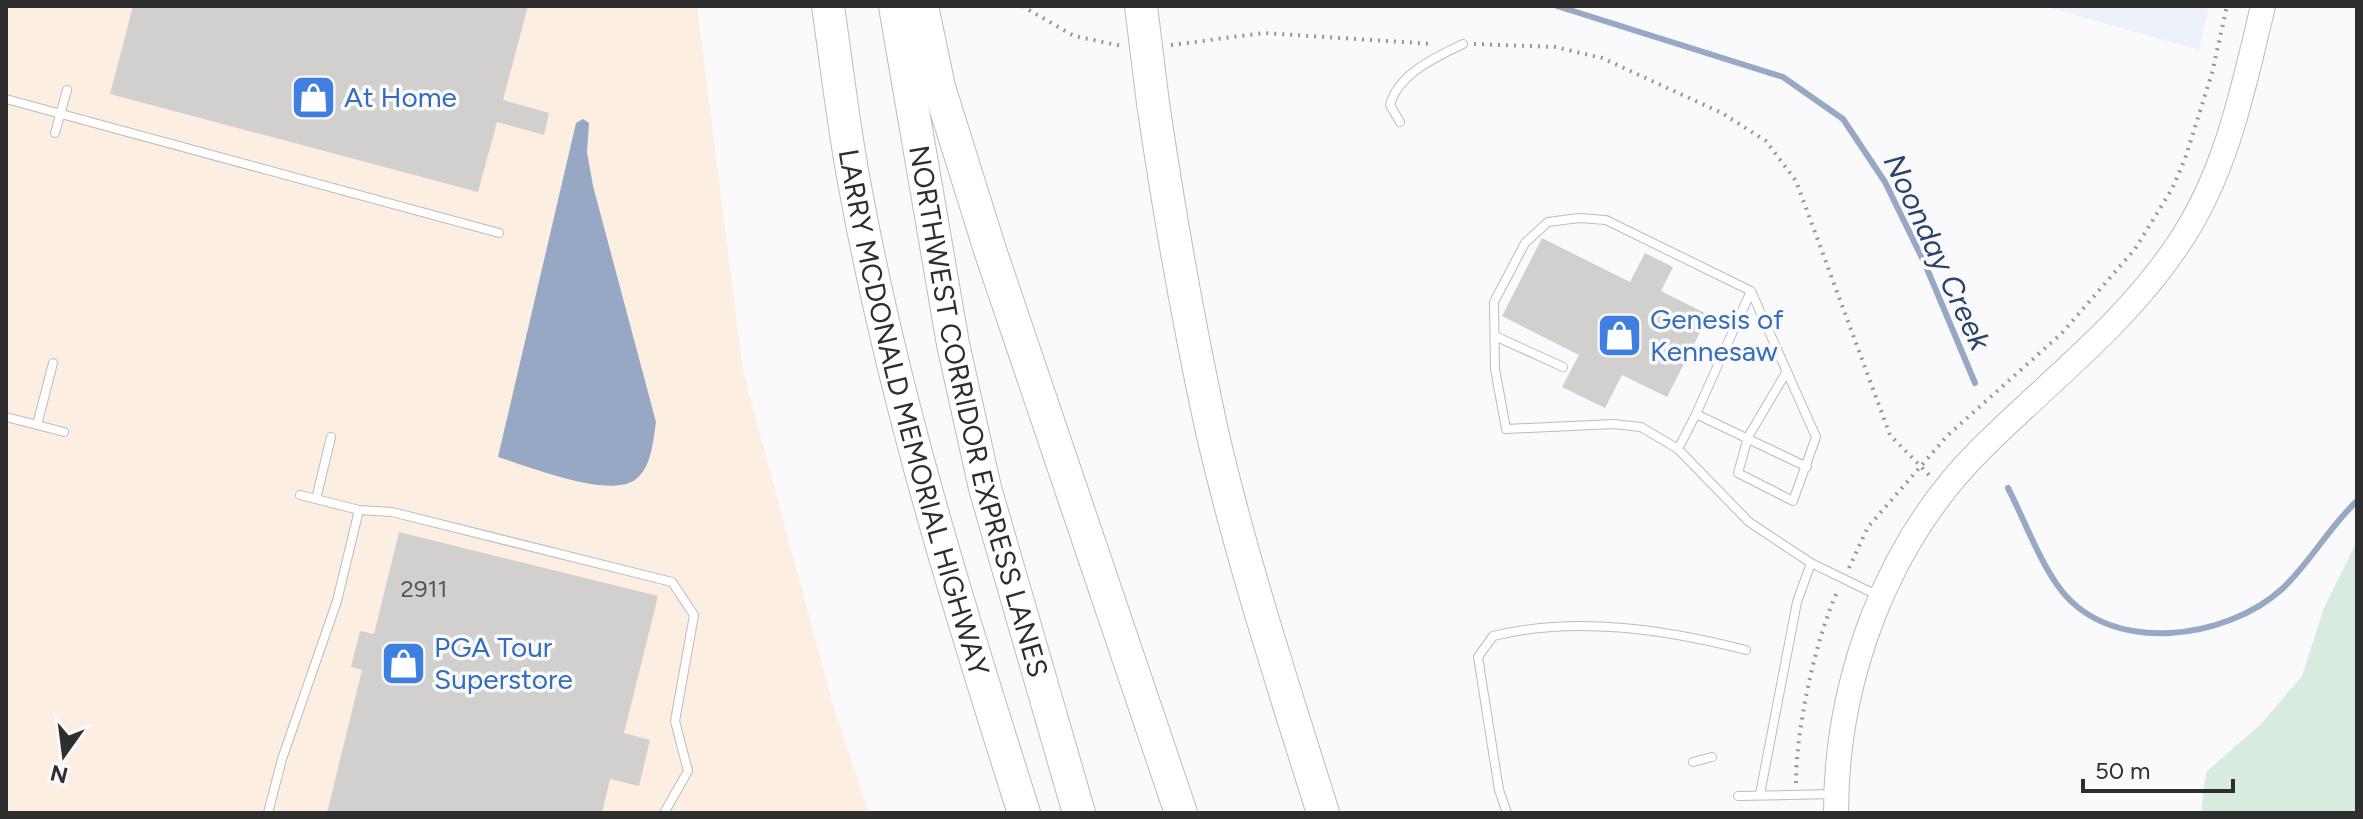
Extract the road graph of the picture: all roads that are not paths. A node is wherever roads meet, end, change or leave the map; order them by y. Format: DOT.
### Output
graph roads {
  1 [pos="828,6"];
  2 [pos="895,6"];
  3 [pos="922,6"];
  4 [pos="1141,6"];
  5 [pos="2263,6"];
  6 [pos="1463,44"];
  7 [pos="67,90"];
  8 [pos="6,99"];
  9 [pos="60,114"];
  10 [pos="1400,122"];
  11 [pos="55,133"];
  12 [pos="499,233"];
  13 [pos="1751,291"];
  14 [pos="1495,336"];
  15 [pos="53,363"];
  16 [pos="1563,367"];
  17 [pos="1787,371"];
  18 [pos="1696,414"];
  19 [pos="6,417"];
  20 [pos="37,425"];
  21 [pos="64,432"];
  22 [pos="331,437"];
  23 [pos="1748,437"];
  24 [pos="1678,449"];
  25 [pos="1807,467"];
  26 [pos="300,495"];
  27 [pos="316,499"];
  28 [pos="359,510"];
  29 [pos="1811,563"];
  30 [pos="1881,598"];
  31 [pos="1746,650"];
  32 [pos="1712,757"];
  33 [pos="1693,762"];
  34 [pos="1760,794"];
  35 [pos="1738,796"];
  36 [pos="1836,804"];
  37 [pos="268,813"];
  38 [pos="664,813"];
  39 [pos="1024,813"];
  40 [pos="1079,813"];
  41 [pos="1181,813"];
  42 [pos="1323,813"];
  43 [pos="1507,813"];
  1 -- 39 [label="highway, LARRY MCDONALD MEMORIAL HIGHWAY"];
  2 -- 40 [label="highway, NORTHWEST CORRIDOR EXPRESS LANES"];
  3 -- 41 [label="highway"];
  4 -- 42 [label="highway, bridge"];
  5 -- 30 [label="main road"];
  6 -- 10 [label="lane"];
  7 -- 9 [label="lane"];
  8 -- 9 [label="lane"];
  9 -- 11 [label="lane"];
  9 -- 12 [label="lane"];
  13 -- 14 [label="lane"];
  13 -- 17 [label="lane"];
  13 -- 18 [label="lane"];
  14 -- 16 [label="lane"];
  14 -- 24 [label="lane"];
  15 -- 20 [label="lane"];
  17 -- 23 [label="lane"];
  17 -- 25 [label="lane"];
  18 -- 23 [label="lane"];
  18 -- 24 [label="lane"];
  19 -- 20 [label="lane"];
  20 -- 21 [label="lane"];
  22 -- 27 [label="lane"];
  23 -- 25 [label="lane"];
  23 -- 25 [label="lane"];
  24 -- 29 [label="lane"];
  26 -- 27 [label="lane"];
  27 -- 28 [label="lane"];
  28 -- 37 [label="lane"];
  28 -- 38 [label="lane"];
  29 -- 30 [label="lane"];
  29 -- 34 [label="lane"];
  30 -- 36 [label="main road"];
  31 -- 43 [label="lane"];
  32 -- 33 [label="lane"];
  34 -- 35 [label="lane"];
  34 -- 36 [label="lane"];
}
